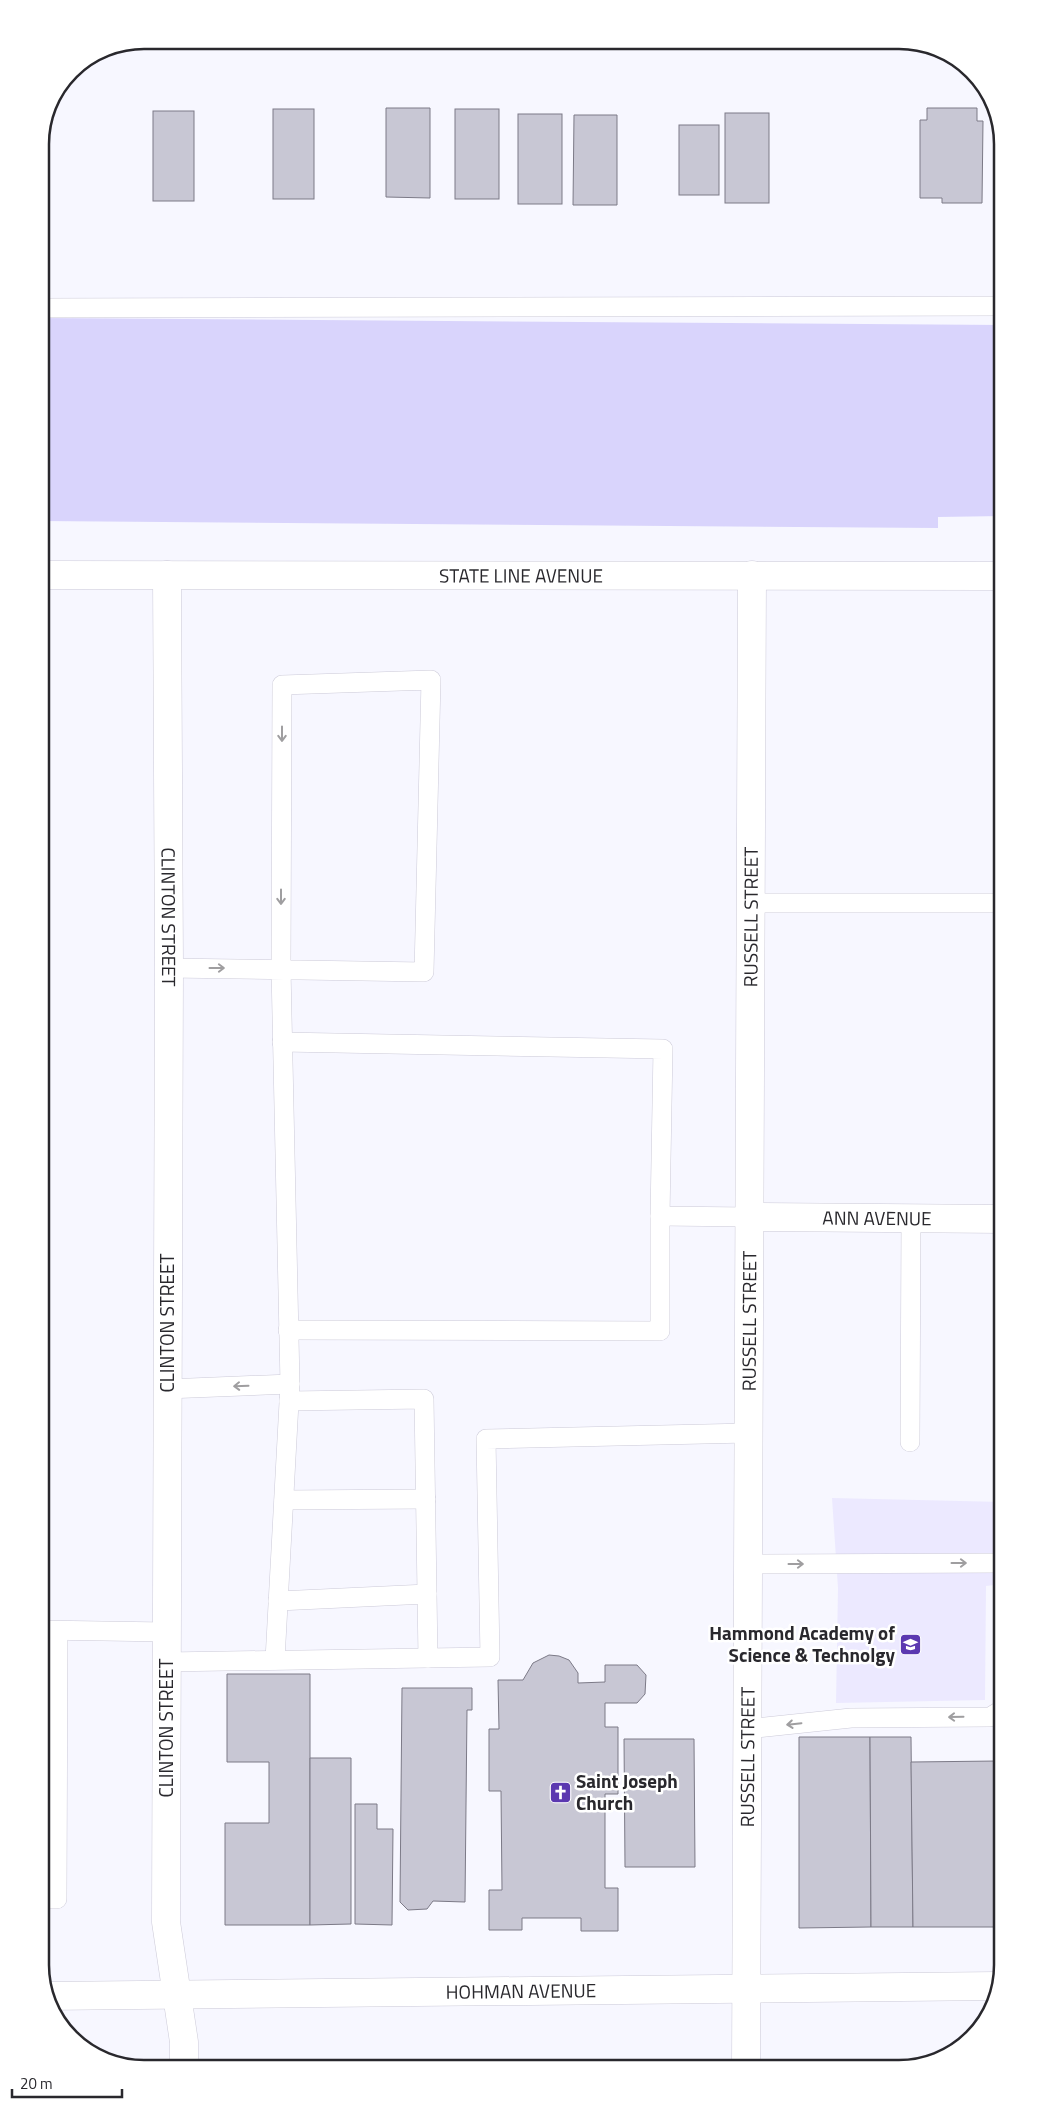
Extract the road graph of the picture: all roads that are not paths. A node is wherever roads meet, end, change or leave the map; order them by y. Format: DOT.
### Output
graph roads {
  1 [pos="994,306"];
  2 [pos="49,308"];
  3 [pos="49,574"];
  4 [pos="167,575"];
  5 [pos="752,575"];
  6 [pos="994,576"];
  7 [pos="750,903"];
  8 [pos="994,903"];
  9 [pos="169,968"];
  10 [pos="281,969"];
  11 [pos="282,1042"];
  12 [pos="660,1216"];
  13 [pos="749,1217"];
  14 [pos="911,1218"];
  15 [pos="994,1219"];
  16 [pos="288,1330"];
  17 [pos="166,1389"];
  18 [pos="289,1393"];
  19 [pos="748,1433"];
  20 [pos="910,1442"];
  21 [pos="426,1499"];
  22 [pos="284,1500"];
  23 [pos="994,1563"];
  24 [pos="747,1564"];
  25 [pos="427,1594"];
  26 [pos="278,1601"];
  27 [pos="49,1631"];
  28 [pos="166,1632"];
  29 [pos="428,1658"];
  30 [pos="275,1660"];
  31 [pos="166,1662"];
  32 [pos="994,1715"];
  33 [pos="747,1729"];
  34 [pos="49,1899"];
  35 [pos="992,1986"];
  36 [pos="746,1989"];
  37 [pos="176,1995"];
  38 [pos="54,1996"];
  39 [pos="184,2060"];
  40 [pos="746,2060"];
  1 -- 2 [label="lane"];
  3 -- 4 [label="street, STATE LINE AVENUE"];
  4 -- 5 [label="street, STATE LINE AVENUE"];
  4 -- 9 [label="street, CLINTON STREET"];
  5 -- 6 [label="street, STATE LINE AVENUE"];
  5 -- 7 [label="street, RUSSELL STREET"];
  7 -- 8 [label="lane"];
  7 -- 13 [label="street, RUSSELL STREET"];
  9 -- 10 [label="lane, one-way"];
  9 -- 17 [label="street, CLINTON STREET"];
  10 -- 10 [label="lane, one-way"];
  10 -- 11 [label="lane"];
  11 -- 12 [label="lane"];
  11 -- 16 [label="lane"];
  12 -- 13 [label="lane"];
  12 -- 16 [label="lane"];
  13 -- 14 [label="street, ANN AVENUE"];
  13 -- 19 [label="street, RUSSELL STREET"];
  14 -- 15 [label="street, ANN AVENUE"];
  14 -- 20 [label="lane"];
  16 -- 18 [label="lane"];
  18 -- 17 [label="lane, one-way"];
  17 -- 28 [label="street, CLINTON STREET"];
  18 -- 21 [label="lane"];
  18 -- 22 [label="lane"];
  19 -- 24 [label="street, RUSSELL STREET"];
  19 -- 29 [label="lane"];
  21 -- 22 [label="lane"];
  21 -- 25 [label="lane"];
  22 -- 26 [label="lane"];
  24 -- 23 [label="lane, one-way"];
  24 -- 33 [label="street, RUSSELL STREET"];
  25 -- 26 [label="lane"];
  25 -- 29 [label="lane"];
  26 -- 30 [label="lane"];
  27 -- 28 [label="lane"];
  27 -- 34 [label="lane"];
  28 -- 31 [label="street, CLINTON STREET"];
  29 -- 30 [label="lane"];
  30 -- 31 [label="lane"];
  31 -- 37 [label="street, CLINTON STREET"];
  32 -- 33 [label="lane, one-way"];
  33 -- 36 [label="street, RUSSELL STREET"];
  35 -- 36 [label="street, HOHMAN AVENUE"];
  36 -- 37 [label="street, HOHMAN AVENUE"];
  36 -- 40 [label="street, RUSSELL STREET"];
  37 -- 38 [label="street, HOHMAN AVENUE"];
  37 -- 39 [label="street, CLINTON STREET"];
}
